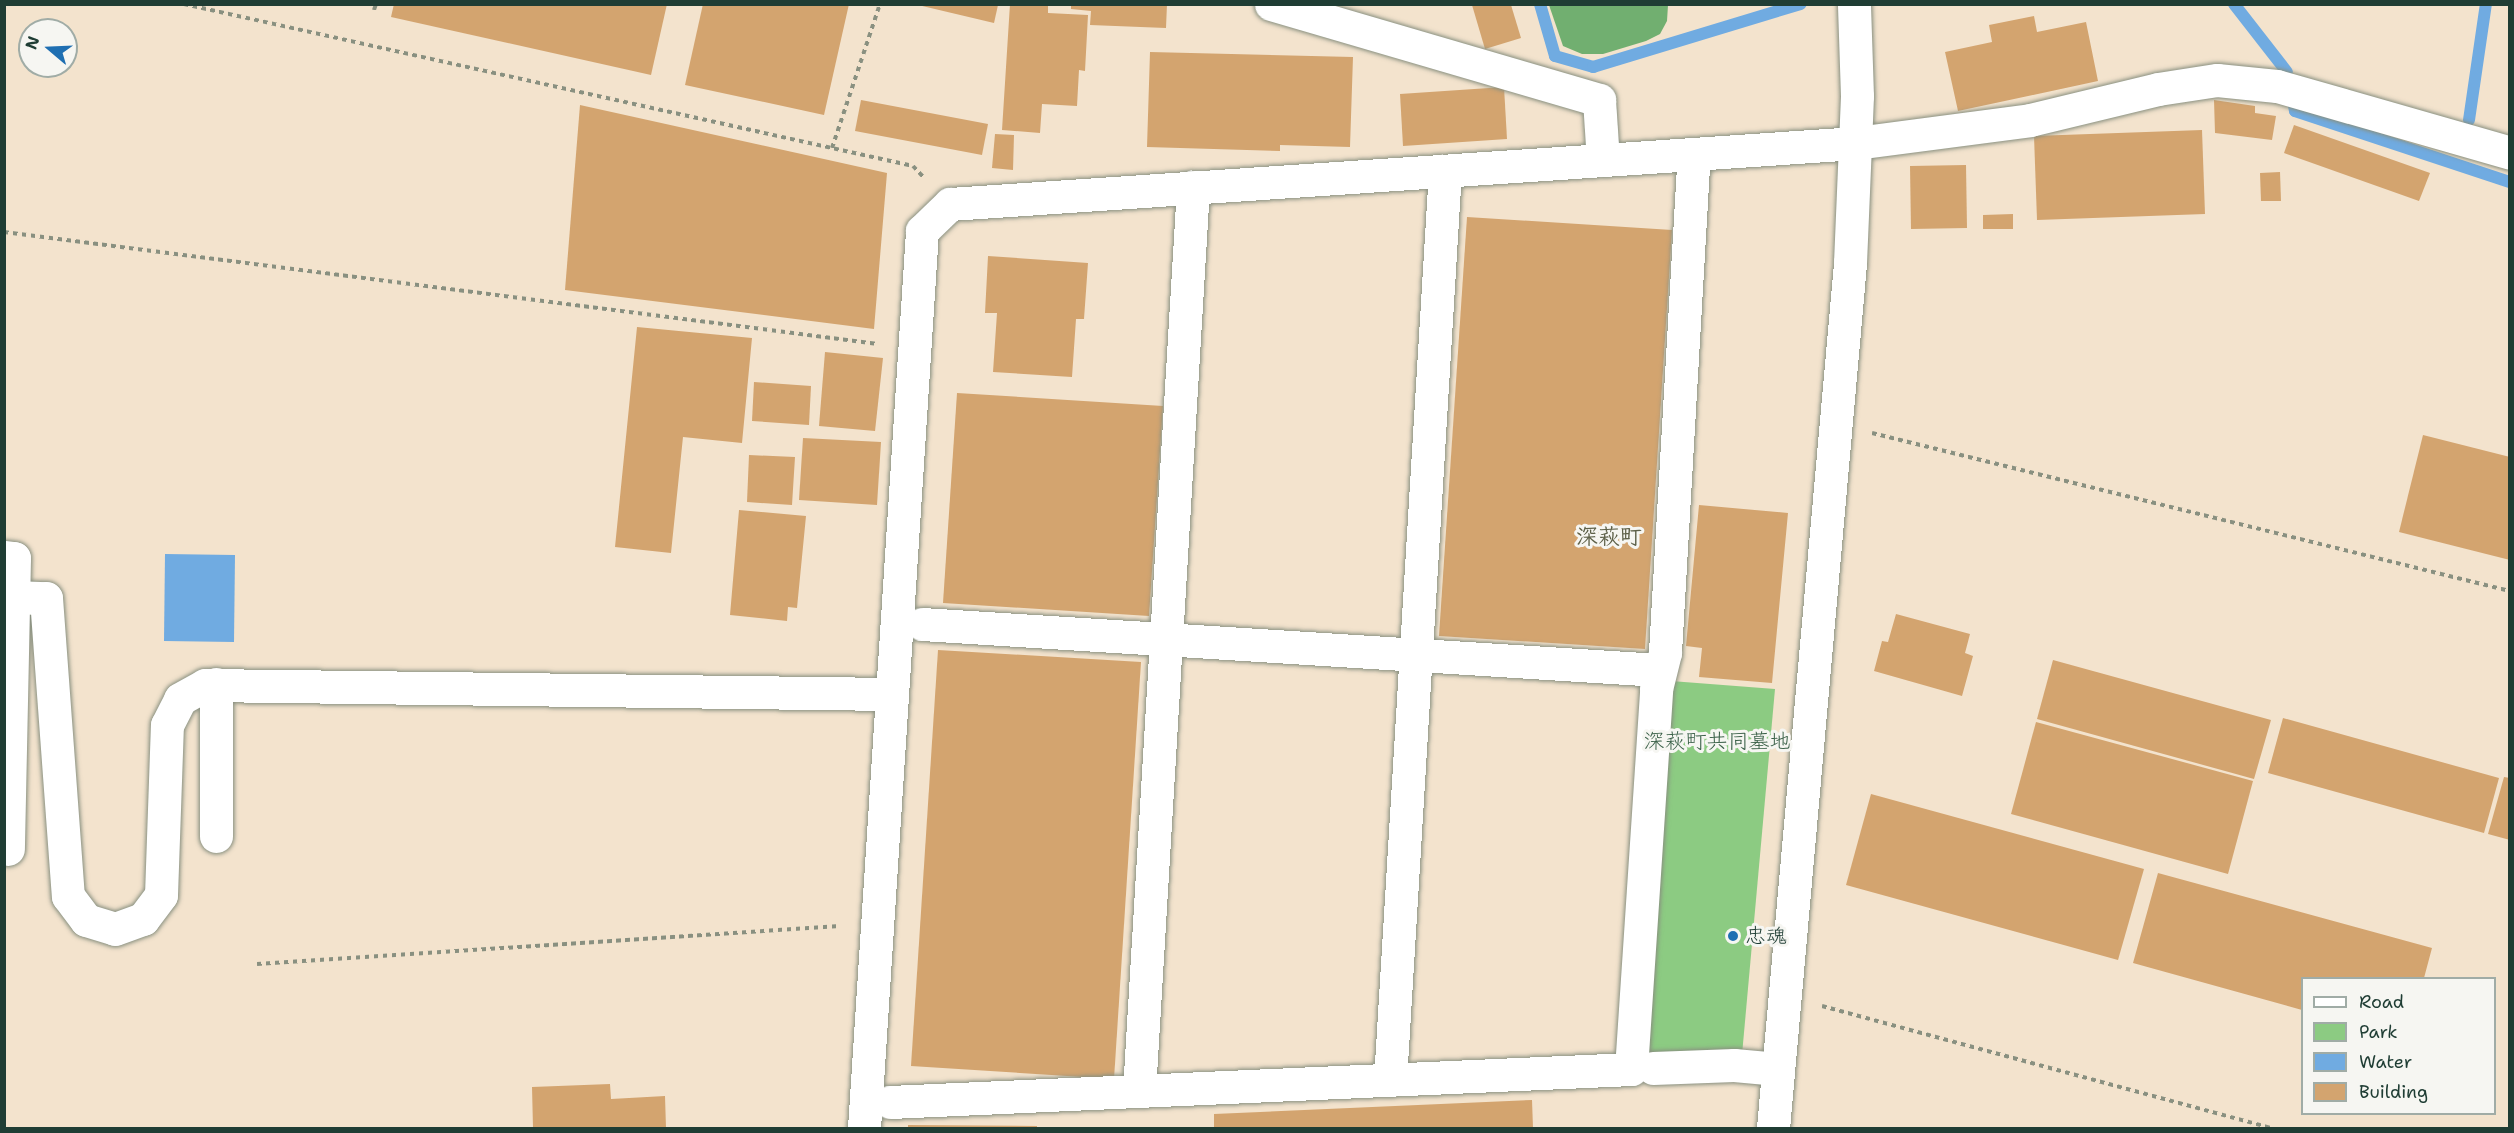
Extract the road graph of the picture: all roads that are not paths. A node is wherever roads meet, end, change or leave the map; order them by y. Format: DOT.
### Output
graph roads {
  1 [pos="1271,4"];
  2 [pos="1854,4"];
  3 [pos="1856,143"];
  4 [pos="2510,153"];
  5 [pos="1694,154"];
  6 [pos="1604,160"];
  7 [pos="1445,171"];
  8 [pos="1193,187"];
  9 [pos="4,557"];
  10 [pos="13,597"];
  11 [pos="922,624"];
  12 [pos="1167,640"];
  13 [pos="1416,655"];
  14 [pos="1660,670"];
  15 [pos="216,684"];
  16 [pos="892,693"];
  17 [pos="216,836"];
  18 [pos="8,849"];
  19 [pos="1653,1068"];
  20 [pos="1778,1069"];
  21 [pos="1390,1080"];
  22 [pos="1139,1091"];
  23 [pos="890,1102"];
  24 [pos="864,1128"];
  25 [pos="1773,1128"];
  1 -- 6 [label="street"];
  2 -- 3 [label="street"];
  3 -- 4 [label="street"];
  3 -- 5 [label="street"];
  3 -- 20 [label="street"];
  5 -- 6 [label="street"];
  5 -- 14 [label="street"];
  6 -- 7 [label="street"];
  7 -- 8 [label="street"];
  7 -- 13 [label="street"];
  8 -- 12 [label="street"];
  8 -- 16 [label="street"];
  9 -- 10 [label="street"];
  10 -- 15 [label="street"];
  10 -- 18 [label="street"];
  11 -- 12 [label="street"];
  12 -- 13 [label="street"];
  12 -- 22 [label="street"];
  13 -- 14 [label="street"];
  13 -- 21 [label="street"];
  14 -- 21 [label="street"];
  15 -- 16 [label="street"];
  15 -- 17 [label="street"];
  16 -- 24 [label="street"];
  19 -- 20 [label="street"];
  20 -- 25 [label="street"];
  21 -- 22 [label="street"];
  22 -- 23 [label="street"];
}
